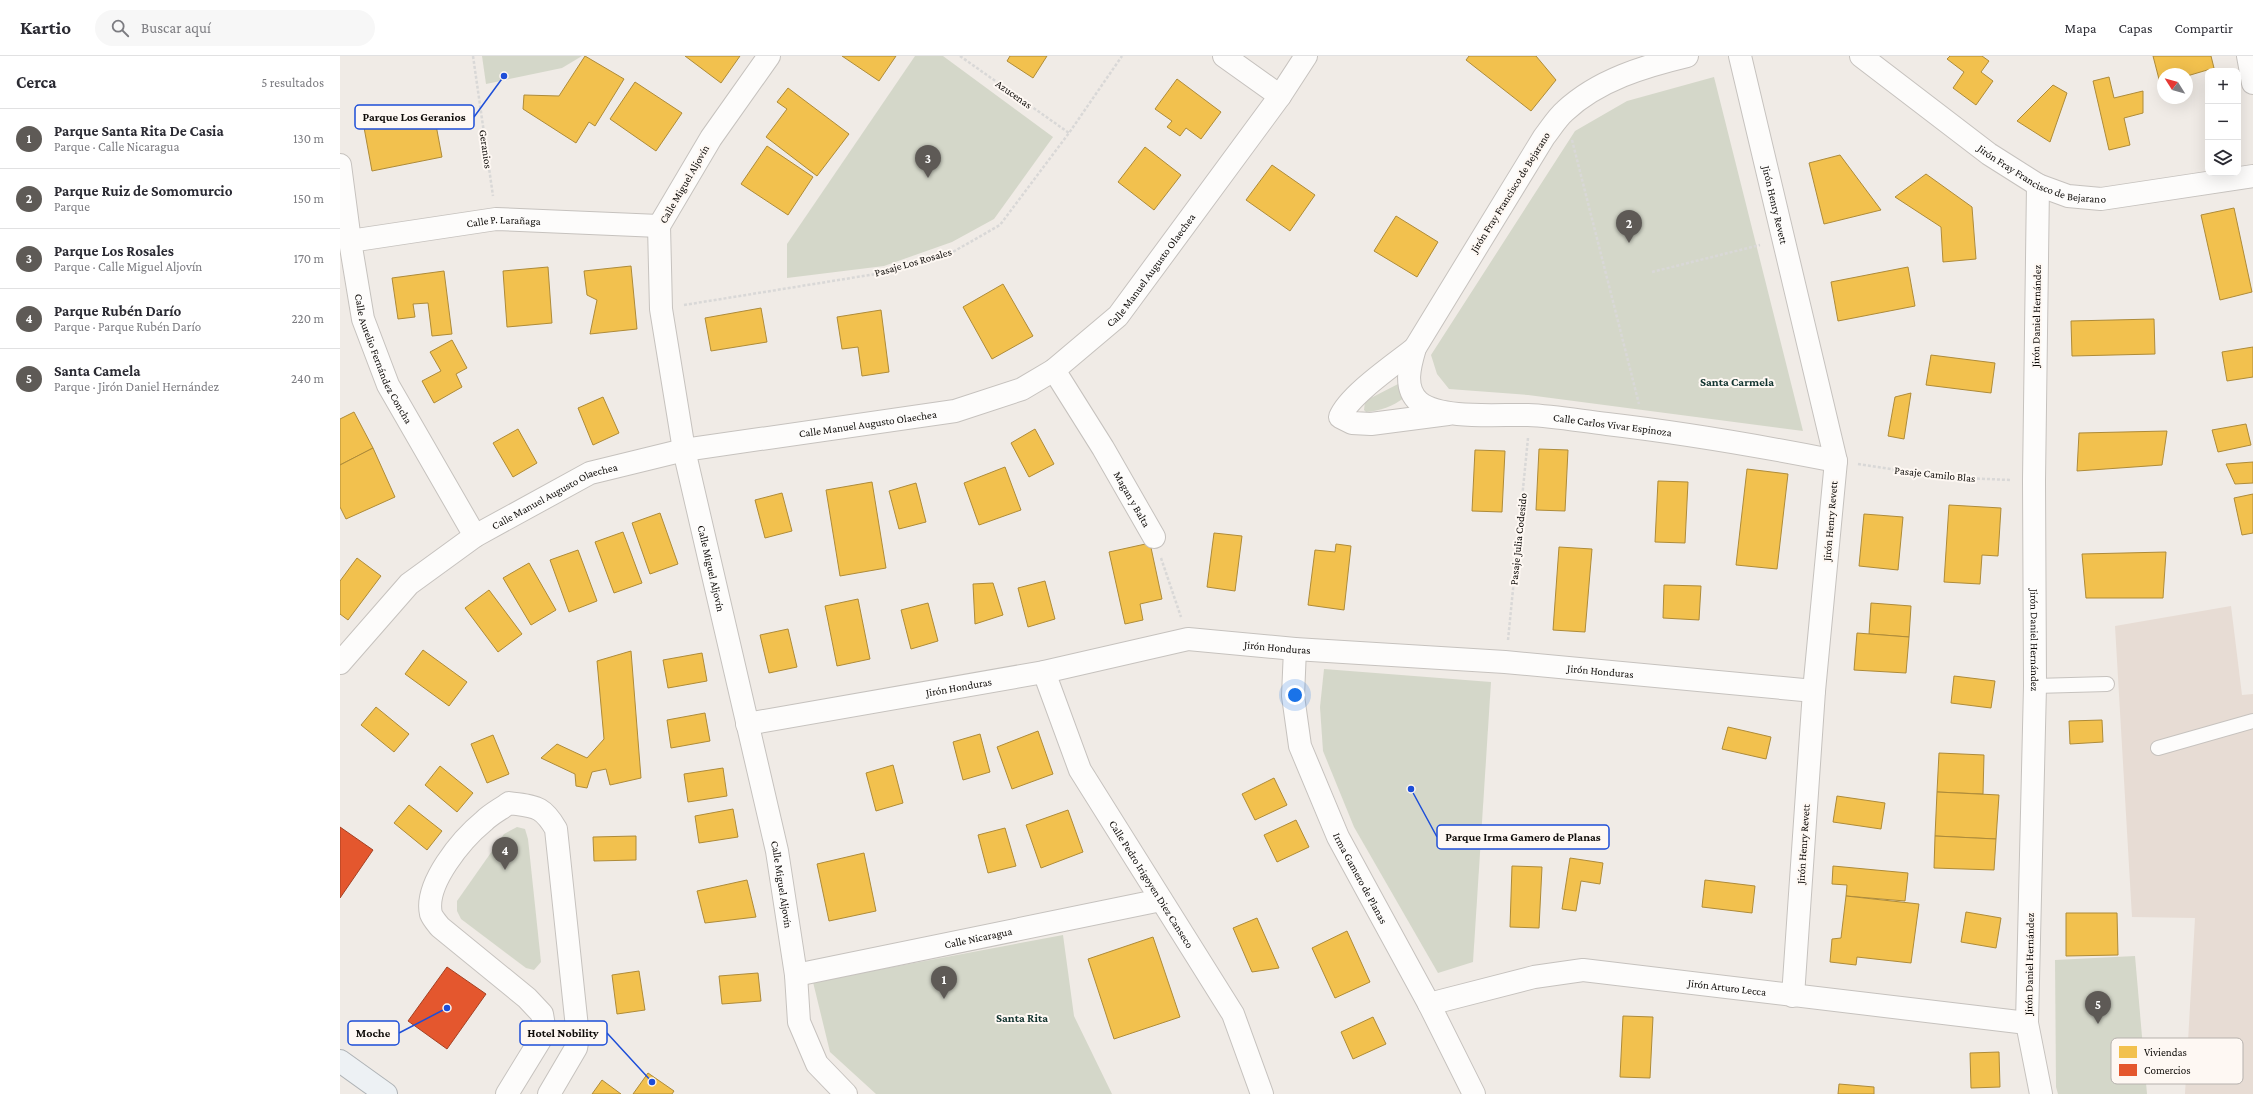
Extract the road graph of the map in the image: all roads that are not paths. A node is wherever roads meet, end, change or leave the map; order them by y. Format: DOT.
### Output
graph roads {
  1 [pos="769,56"];
  2 [pos="1224,56"];
  3 [pos="1306,56"];
  4 [pos="1687,56"];
  5 [pos="1740,56"];
  6 [pos="1861,56"];
  7 [pos="2248,56"];
  8 [pos="2253,83"];
  9 [pos="1280,96"];
  10 [pos="340,165"];
  11 [pos="2253,176"];
  12 [pos="2038,185"];
  13 [pos="659,226"];
  14 [pos="350,241"];
  15 [pos="1414,348"];
  16 [pos="1054,370"];
  17 [pos="1408,374"];
  18 [pos="1448,414"];
  19 [pos="684,450"];
  20 [pos="1836,461"];
  21 [pos="475,536"];
  22 [pos="1154,537"];
  23 [pos="1295,648"];
  24 [pos="340,663"];
  25 [pos="1044,672"];
  26 [pos="2107,684"];
  27 [pos="2035,686"];
  28 [pos="1814,691"];
  29 [pos="2253,721"];
  30 [pos="747,724"];
  31 [pos="2158,748"];
  32 [pos="1161,900"];
  33 [pos="796,975"];
  34 [pos="1793,996"];
  35 [pos="1429,1004"];
  36 [pos="2028,1023"];
  37 [pos="545,1032"];
  38 [pos="576,1048"];
  39 [pos="341,1065"];
  40 [pos="386,1094"];
  41 [pos="507,1094"];
  42 [pos="549,1094"];
  43 [pos="846,1094"];
  44 [pos="1262,1094"];
  45 [pos="1474,1094"];
  46 [pos="2041,1094"];
  1 -- 13 [label="street, Calle Miguel Aljovín"];
  2 -- 9 [label="street"];
  3 -- 9 [label="street, Calle Manuel Augusto Olaechea"];
  4 -- 15 [label="street, Jirón Fray Francisco de Bejarano"];
  5 -- 20 [label="street, Jirón Henry Revett"];
  6 -- 12 [label="street, Jirón Fray Francisco de Bejarano"];
  7 -- 8 [label="street"];
  9 -- 16 [label="street, Calle Manuel Augusto Olaechea"];
  10 -- 14 [label="street, Calle Aurelio Fernández Concha"];
  11 -- 12 [label="street, Jirón Fray Francisco de Bejarano"];
  12 -- 27 [label="street, Jirón Daniel Hernández"];
  13 -- 14 [label="street, Calle P. Larañaga"];
  13 -- 19 [label="street, Calle Miguel Aljovín"];
  14 -- 21 [label="street, Calle Aurelio Fernández Concha"];
  15 -- 17 [label="street, Jirón Fray Francisco de Bejarano"];
  15 -- 18 [label="street"];
  16 -- 19 [label="street, Calle Manuel Augusto Olaechea"];
  16 -- 22 [label="street, Magan y Balta"];
  17 -- 18 [label="street, Calle Carlos Vivar Espinoza"];
  18 -- 20 [label="street, Calle Carlos Vivar Espinoza"];
  19 -- 21 [label="street, Calle Manuel Augusto Olaechea"];
  19 -- 30 [label="street, Calle Miguel Aljovín"];
  20 -- 28 [label="street, Jirón Henry Revett"];
  21 -- 24 [label="street, Calle Manuel Augusto Olaechea"];
  23 -- 25 [label="street, Jirón Honduras"];
  23 -- 28 [label="street, Jirón Honduras"];
  23 -- 35 [label="street, Irma Gamero de Planas"];
  25 -- 30 [label="street, Jirón Honduras"];
  25 -- 32 [label="street, Calle Pedro Irigoyen Diez Canseco"];
  26 -- 27 [label="lane"];
  27 -- 36 [label="street, Jirón Daniel Hernández"];
  28 -- 34 [label="street, Jirón Henry Revett"];
  29 -- 31 [label="lane"];
  30 -- 33 [label="street, Calle Miguel Aljovín"];
  32 -- 33 [label="street, Calle Nicaragua"];
  32 -- 44 [label="street, Calle Pedro Irigoyen Diez Canseco"];
  33 -- 43 [label="street, Calle Miguel Aljovín"];
  34 -- 35 [label="street, Jirón Arturo Lecca"];
  34 -- 36 [label="street, Jirón Arturo Lecca"];
  35 -- 45 [label="street, Irma Gamero de Planas"];
  36 -- 46 [label="street, Jirón Daniel Hernández"];
  37 -- 38 [label="street"];
  37 -- 38 [label="street"];
  37 -- 41 [label="street"];
  38 -- 42 [label="street"];
  39 -- 40 [label="main road"];
}
